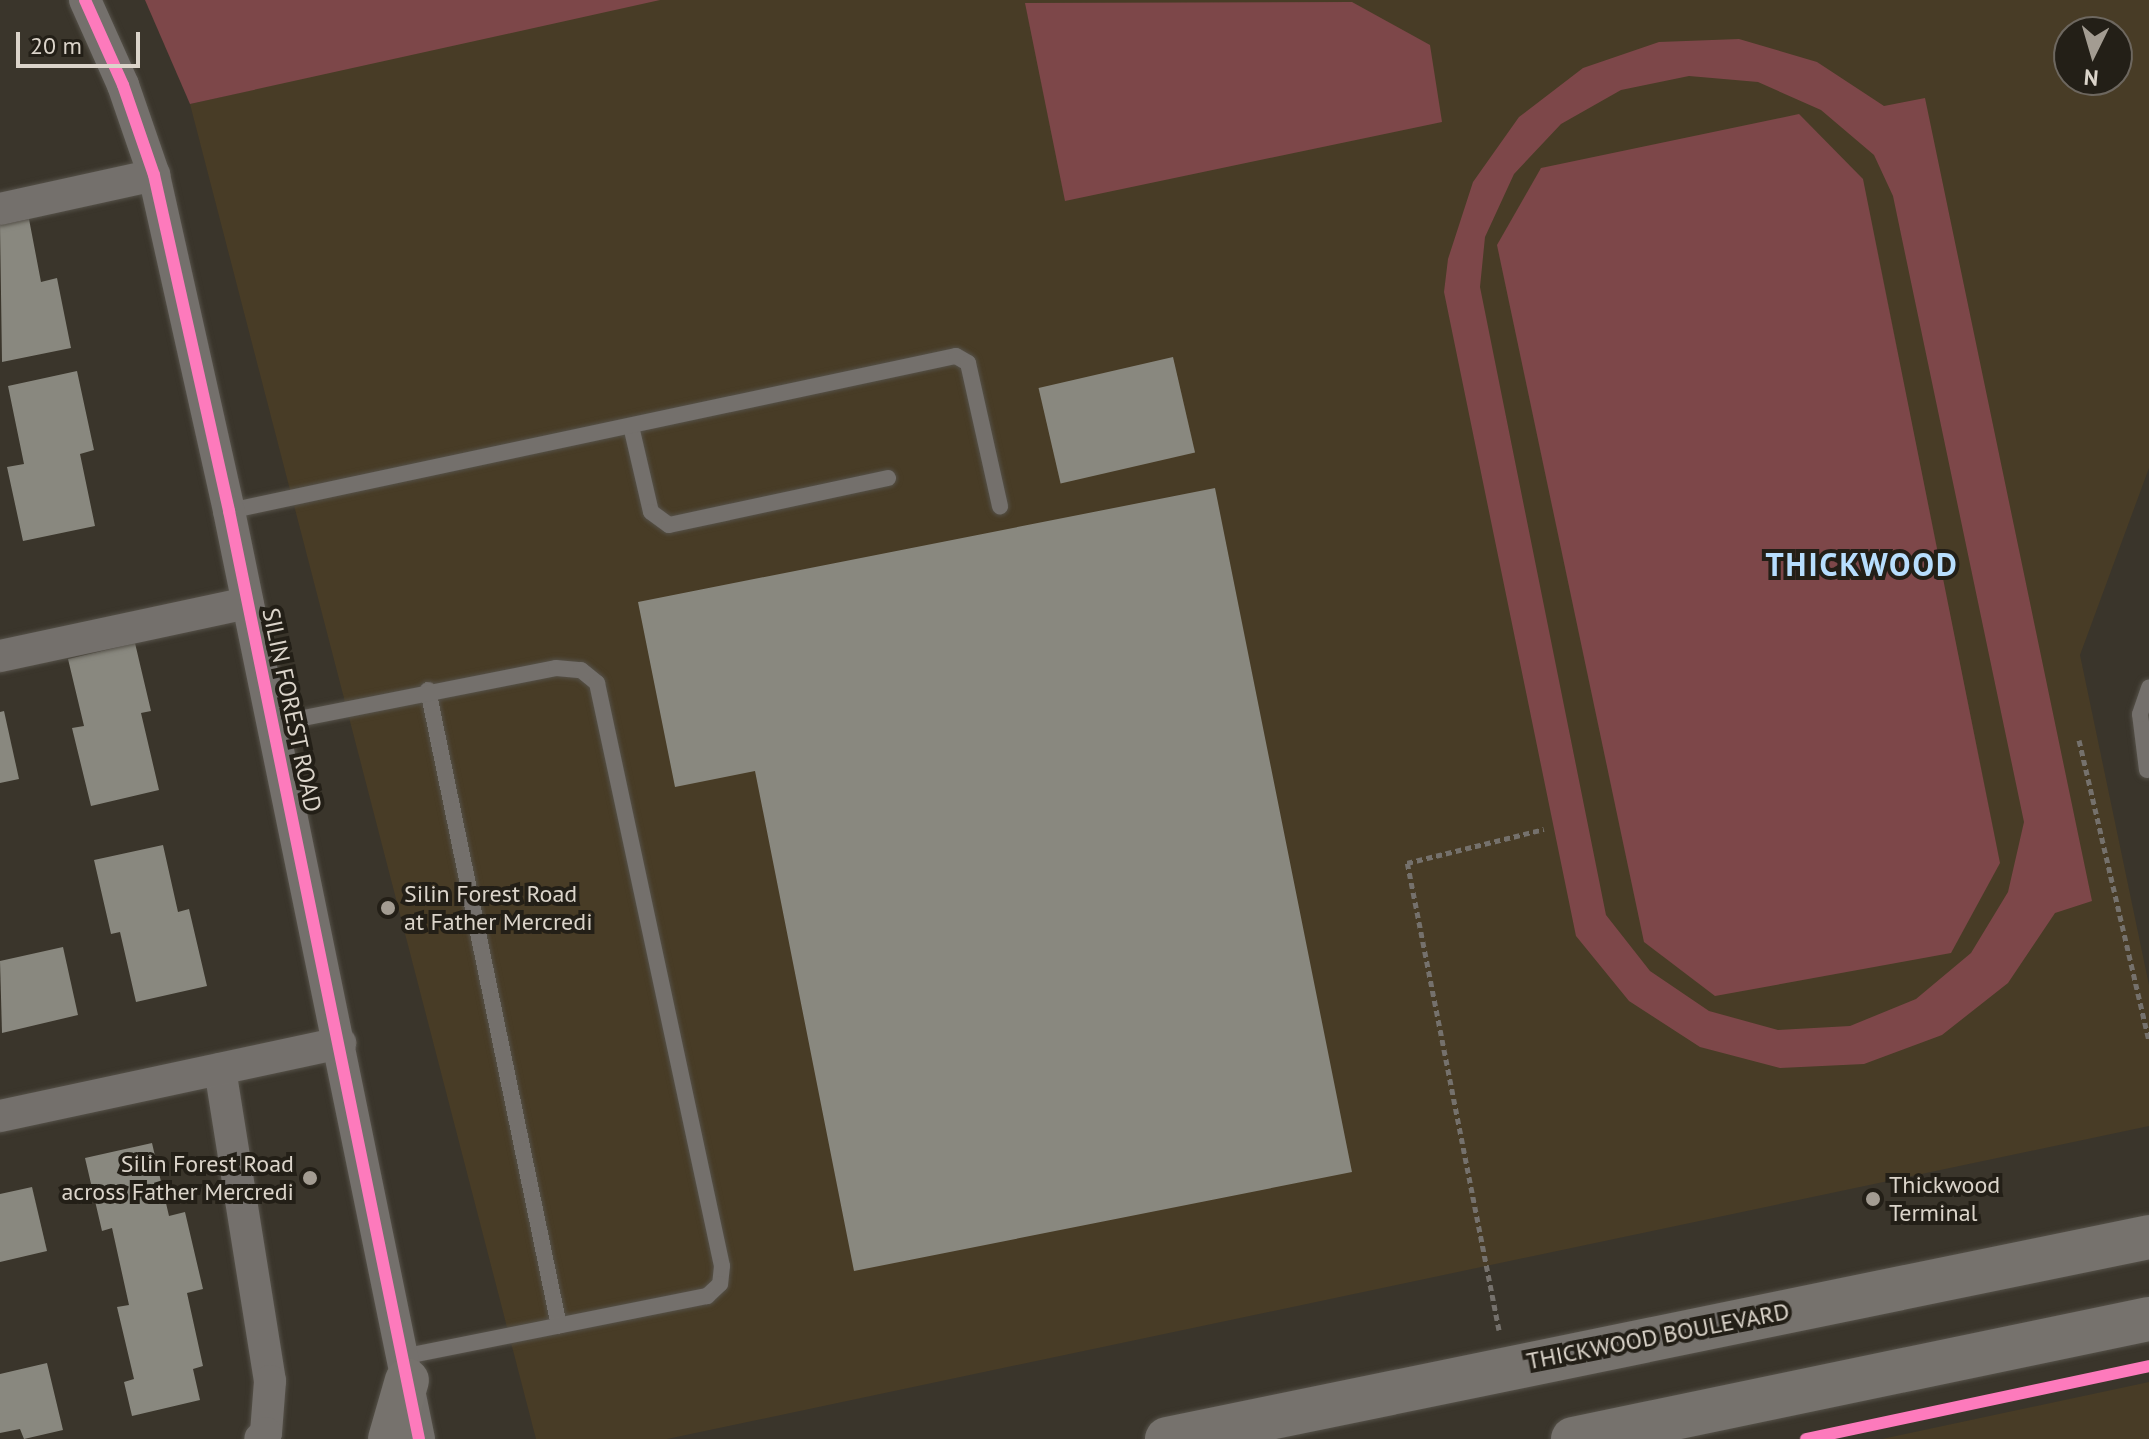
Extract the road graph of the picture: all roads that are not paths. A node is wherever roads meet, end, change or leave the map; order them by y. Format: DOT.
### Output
graph roads {
  1 [pos="85,0"];
  2 [pos="154,175"];
  3 [pos="0,209"];
  4 [pos="631,426"];
  5 [pos="888,478"];
  6 [pos="1000,506"];
  7 [pos="229,511"];
  8 [pos="247,603"];
  9 [pos="0,656"];
  10 [pos="2149,688"];
  11 [pos="428,690"];
  12 [pos="273,724"];
  13 [pos="2147,770"];
  14 [pos="340,1043"];
  15 [pos="220,1069"];
  16 [pos="0,1116"];
  17 [pos="2149,1237"];
  18 [pos="2149,1319"];
  19 [pos="559,1326"];
  20 [pos="405,1369"];
  21 [pos="260,1439"];
  22 [pos="390,1439"];
  23 [pos="419,1439"];
  24 [pos="1167,1439"];
  25 [pos="1573,1439"];
  1 -- 2 [label="street, SILIN FOREST ROAD"];
  2 -- 3 [label="street"];
  2 -- 7 [label="street, SILIN FOREST ROAD"];
  4 -- 5 [label="lane"];
  4 -- 6 [label="lane"];
  4 -- 7 [label="lane"];
  7 -- 8 [label="street, SILIN FOREST ROAD"];
  8 -- 9 [label="street, SILIN FOREST ROAD"];
  8 -- 12 [label="street, SILIN FOREST ROAD"];
  10 -- 13 [label="lane"];
  11 -- 12 [label="lane"];
  11 -- 19 [label="lane"];
  11 -- 19 [label="lane"];
  12 -- 14 [label="street, SILIN FOREST ROAD"];
  14 -- 15 [label="street"];
  14 -- 20 [label="street, SILIN FOREST ROAD"];
  15 -- 16 [label="street"];
  15 -- 21 [label="street"];
  17 -- 24 [label="main road, THICKWOOD BOULEVARD"];
  18 -- 25 [label="main road"];
  19 -- 20 [label="lane"];
  20 -- 22 [label="main road"];
  20 -- 23 [label="street, SILIN FOREST ROAD"];
}
